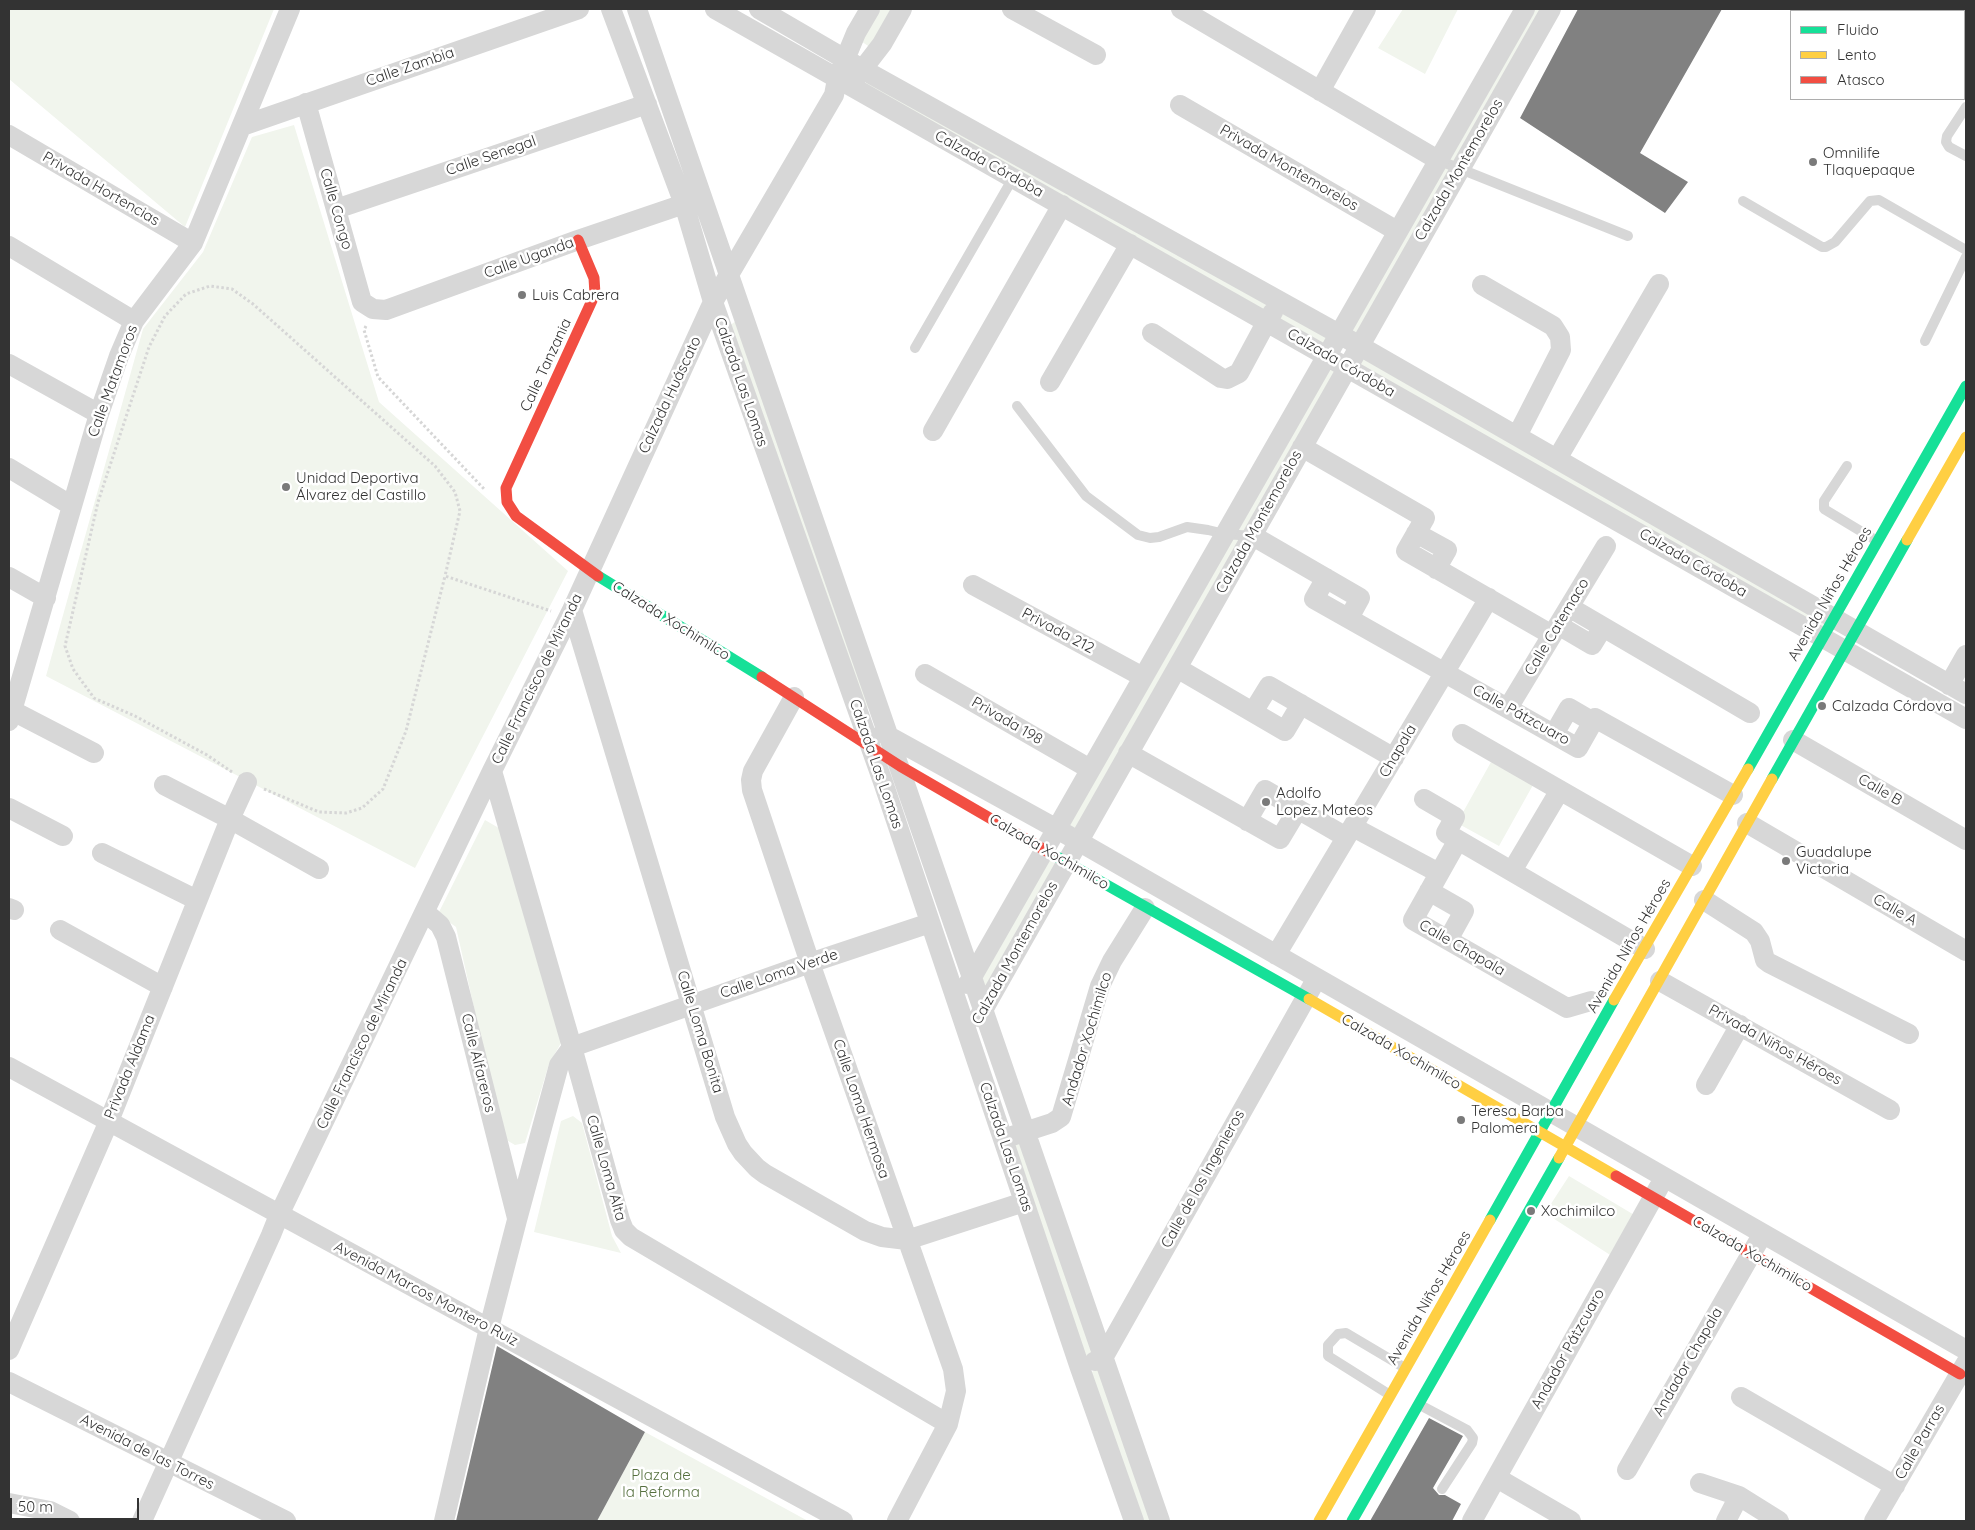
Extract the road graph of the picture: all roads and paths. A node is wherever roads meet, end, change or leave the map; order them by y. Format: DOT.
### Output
graph roads {
  1 [pos="290,9"];
  2 [pos="579,9"];
  3 [pos="612,9"];
  4 [pos="638,9"];
  5 [pos="759,9"];
  6 [pos="870,9"];
  7 [pos="902,9"];
  8 [pos="1012,9"];
  9 [pos="1181,9"];
  10 [pos="1366,9"];
  11 [pos="1525,9"];
  12 [pos="722,10"];
  13 [pos="1547,15"];
  14 [pos="1096,55"];
  15 [pos="845,59"];
  16 [pos="862,69"];
  17 [pos="1484,80"];
  18 [pos="840,87"];
  19 [pos="1320,91"];
  20 [pos="1504,91"];
  21 [pos="306,103"];
  22 [pos="647,104"];
  23 [pos="1180,105"];
  24 [pos="1966,107"];
  25 [pos="242,126"];
  26 [pos="9,135"];
  27 [pos="1966,156"];
  28 [pos="1438,160"];
  29 [pos="1460,169"];
  30 [pos="1013,178"];
  31 [pos="1743,201"];
  32 [pos="684,204"];
  33 [pos="1062,205"];
  34 [pos="1111,208"];
  35 [pos="336,209"];
  36 [pos="1101,227"];
  37 [pos="1398,232"];
  38 [pos="1628,236"];
  39 [pos="578,240"];
  40 [pos="193,243"];
  41 [pos="1130,244"];
  42 [pos="9,246"];
  43 [pos="1966,250"];
  44 [pos="1966,258"];
  45 [pos="729,274"];
  46 [pos="1659,284"];
  47 [pos="1482,285"];
  48 [pos="713,302"];
  49 [pos="1281,302"];
  50 [pos="373,309"];
  51 [pos="134,321"];
  52 [pos="1266,321"];
  53 [pos="1152,333"];
  54 [pos="1339,334"];
  55 [pos="1925,342"];
  56 [pos="1359,346"];
  57 [pos="915,348"];
  58 [pos="1327,355"];
  59 [pos="9,364"];
  60 [pos="1348,367"];
  61 [pos="1050,382"];
  62 [pos="1966,386"];
  63 [pos="1017,406"];
  64 [pos="99,414"];
  65 [pos="933,431"];
  66 [pos="1517,436"];
  67 [pos="1966,437"];
  68 [pos="1302,447"];
  69 [pos="1556,459"];
  70 [pos="1267,460"];
  71 [pos="1847,466"];
  72 [pos="9,468"];
  73 [pos="1288,472"];
  74 [pos="1612,491"];
  75 [pos="507,502"];
  76 [pos="72,506"];
  77 [pos="1600,510"];
  78 [pos="1225,534"];
  79 [pos="1253,536"];
  80 [pos="1878,541"];
  81 [pos="1606,546"];
  82 [pos="589,570"];
  83 [pos="445,576"];
  84 [pos="9,577"];
  85 [pos="973,585"];
  86 [pos="46,598"];
  87 [pos="1488,598"];
  88 [pos="1569,607"];
  89 [pos="572,610"];
  90 [pos="1181,611"];
  91 [pos="1833,619"];
  92 [pos="1202,623"];
  93 [pos="1603,627"];
  94 [pos="1555,630"];
  95 [pos="1854,631"];
  96 [pos="1823,637"];
  97 [pos="1844,649"];
  98 [pos="1966,655"];
  99 [pos="1177,668"];
  100 [pos="1444,672"];
  101 [pos="925,674"];
  102 [pos="1143,677"];
  103 [pos="1949,684"];
  104 [pos="14,688"];
  105 [pos="1966,694"];
  106 [pos="794,697"];
  107 [pos="1301,704"];
  108 [pos="1508,708"];
  109 [pos="1254,712"];
  110 [pos="1750,713"];
  111 [pos="11,716"];
  112 [pos="1966,719"];
  113 [pos="1593,722"];
  114 [pos="863,727"];
  115 [pos="842,730"];
  116 [pos="1462,734"];
  117 [pos="1554,734"];
  118 [pos="889,735"];
  119 [pos="1793,740"];
  120 [pos="869,747"];
  121 [pos="94,753"];
  122 [pos="1128,753"];
  123 [pos="1394,758"];
  124 [pos="900,766"];
  125 [pos="1090,769"];
  126 [pos="492,772"];
  127 [pos="247,782"];
  128 [pos="164,785"];
  129 [pos="1560,790"];
  130 [pos="1733,795"];
  131 [pos="1424,799"];
  132 [pos="9,808"];
  133 [pos="1298,809"];
  134 [pos="230,819"];
  135 [pos="1247,821"];
  136 [pos="1746,823"];
  137 [pos="1057,829"];
  138 [pos="1350,832"];
  139 [pos="63,836"];
  140 [pos="1458,840"];
  141 [pos="1966,840"];
  142 [pos="1078,841"];
  143 [pos="1045,849"];
  144 [pos="102,853"];
  145 [pos="1067,861"];
  146 [pos="1692,866"];
  147 [pos="320,869"];
  148 [pos="1512,871"];
  149 [pos="1439,873"];
  150 [pos="1429,891"];
  151 [pos="197,900"];
  152 [pos="1704,900"];
  153 [pos="1145,908"];
  154 [pos="425,912"];
  155 [pos="930,923"];
  156 [pos="60,930"];
  157 [pos="1448,940"];
  158 [pos="1645,949"];
  159 [pos="1966,951"];
  160 [pos="1276,955"];
  161 [pos="810,963"];
  162 [pos="973,977"];
  163 [pos="1316,979"];
  164 [pos="1660,981"];
  165 [pos="163,987"];
  166 [pos="1306,996"];
  167 [pos="1591,1001"];
  168 [pos="957,1003"];
  169 [pos="691,1005"];
  170 [pos="983,1009"];
  171 [pos="1740,1026"];
  172 [pos="1909,1034"];
  173 [pos="968,1036"];
  174 [pos="572,1047"];
  175 [pos="9,1067"];
  176 [pos="1706,1085"];
  177 [pos="1890,1110"];
  178 [pos="1551,1114"];
  179 [pos="109,1121"];
  180 [pos="1577,1127"];
  181 [pos="1025,1132"];
  182 [pos="1541,1132"];
  183 [pos="1003,1139"];
  184 [pos="1566,1147"];
  185 [pos="1665,1177"];
  186 [pos="1653,1197"];
  187 [pos="1024,1202"];
  188 [pos="279,1215"];
  189 [pos="517,1220"];
  190 [pos="1763,1234"];
  191 [pos="907,1240"];
  192 [pos="1750,1253"];
  193 [pos="1837,1276"];
  194 [pos="1825,1296"];
  195 [pos="1908,1316"];
  196 [pos="489,1328"];
  197 [pos="1894,1336"];
  198 [pos="9,1350"];
  199 [pos="1966,1350"];
  200 [pos="1103,1358"];
  201 [pos="1080,1368"];
  202 [pos="1963,1368"];
  203 [pos="1406,1369"];
  204 [pos="9,1382"];
  205 [pos="1391,1395"];
  206 [pos="1741,1397"];
  207 [pos="1419,1404"];
  208 [pos="948,1424"];
  209 [pos="168,1462"];
  210 [pos="1627,1470"];
  211 [pos="1497,1478"];
  212 [pos="1700,1483"];
  213 [pos="1895,1486"];
  214 [pos="1442,1489"];
  215 [pos="1739,1496"];
  216 [pos="9,1504"];
  217 [pos="835,1519"];
  218 [pos="70,1521"];
  219 [pos="142,1521"];
  220 [pos="286,1521"];
  221 [pos="444,1521"];
  222 [pos="897,1521"];
  223 [pos="1134,1521"];
  224 [pos="1160,1521"];
  225 [pos="1319,1521"];
  226 [pos="1352,1521"];
  227 [pos="1472,1521"];
  228 [pos="1571,1521"];
  229 [pos="1726,1521"];
  230 [pos="1779,1521"];
  231 [pos="1874,1521"];
  1 -- 25 [label="street, Calle Matamoros"];
  2 -- 21 [label="street, Calle Zambia"];
  3 -- 22 [label="street, Calzada Las Lomas"];
  4 -- 45 [label="street, Calzada Las Lomas"];
  5 -- 15 [label="street, Calzada Córdoba"];
  6 -- 15 [label="street, Calzada Huáscato"];
  7 -- 16 [label="street, Calzada Huáscato"];
  8 -- 14 [label="street"];
  9 -- 19 [label="street"];
  10 -- 19 [label="street"];
  11 -- 13 [label="street"];
  11 -- 17 [label="street, Calzada Montemorelos"];
  12 -- 18 [label="street, Calzada Córdoba"];
  13 -- 20 [label="street, Calzada Montemorelos"];
  15 -- 16 [label="street, Calzada Córdoba"];
  15 -- 18 [label="street, Calzada Huáscato"];
  16 -- 18 [label="street, Calzada Huáscato"];
  16 -- 34 [label="street, Calzada Córdoba"];
  17 -- 20 [label="street"];
  17 -- 28 [label="street, Calzada Montemorelos"];
  18 -- 30 [label="street, Calzada Córdoba"];
  18 -- 45 [label="street, Calzada Huáscato"];
  19 -- 28 [label="street"];
  20 -- 29 [label="street, Calzada Montemorelos"];
  21 -- 25 [label="street, Calle Zambia"];
  21 -- 35 [label="street, Calle Congo"];
  22 -- 32 [label="street, Calzada Las Lomas"];
  22 -- 35 [label="street, Calle Senegal"];
  23 -- 37 [label="street, Privada Montemorelos"];
  24 -- 27 [label="lane"];
  25 -- 40 [label="street, Calle Matamoros"];
  26 -- 40 [label="street, Privada Hortencias"];
  28 -- 29 [label="lane"];
  28 -- 37 [label="street, Calzada Montemorelos"];
  29 -- 38 [label="lane"];
  29 -- 56 [label="street, Calzada Montemorelos"];
  30 -- 33 [label="street, Calzada Córdoba"];
  30 -- 57 [label="lane"];
  31 -- 43 [label="lane"];
  32 -- 39 [label="street, Calle Uganda"];
  32 -- 48 [label="street, Calzada Las Lomas"];
  33 -- 36 [label="street, Calzada Córdoba"];
  33 -- 65 [label="street"];
  34 -- 36 [label="street"];
  34 -- 49 [label="street, Calzada Córdoba"];
  35 -- 50 [label="street, Calle Congo"];
  36 -- 41 [label="street, Calzada Córdoba"];
  37 -- 54 [label="street, Calzada Montemorelos"];
  39 -- 50 [label="street, Calle Uganda"];
  39 -- 75 [label="main road, Calle Tanzania"];
  40 -- 51 [label="street, Calle Matamoros"];
  41 -- 52 [label="street, Calzada Córdoba"];
  41 -- 61 [label="street"];
  42 -- 51 [label="street"];
  44 -- 55 [label="lane"];
  45 -- 48 [label="street, Calzada Huáscato"];
  45 -- 118 [label="street, Calzada Las Lomas"];
  46 -- 69 [label="street"];
  47 -- 66 [label="street"];
  48 -- 82 [label="street, Calzada Huáscato"];
  48 -- 114 [label="street, Calzada Las Lomas"];
  49 -- 52 [label="street"];
  49 -- 54 [label="street, Calzada Córdoba"];
  50 -- 75 [label="path"];
  51 -- 64 [label="street, Calle Matamoros"];
  52 -- 53 [label="street"];
  52 -- 58 [label="street, Calzada Córdoba"];
  54 -- 56 [label="street, Calzada Córdoba"];
  54 -- 58 [label="street, Calzada Montemorelos"];
  56 -- 60 [label="street, Calzada Montemorelos"];
  56 -- 66 [label="street, Calzada Córdoba"];
  58 -- 60 [label="street, Calzada Córdoba"];
  58 -- 70 [label="street, Calzada Montemorelos"];
  59 -- 64 [label="street"];
  60 -- 68 [label="street, Calzada Montemorelos"];
  60 -- 77 [label="street, Calzada Córdoba"];
  62 -- 80 [label="main road, Avenida Niños Héroes"];
  63 -- 78 [label="lane"];
  64 -- 76 [label="street, Calle Matamoros"];
  66 -- 69 [label="street, Calzada Córdoba"];
  67 -- 95 [label="main road"];
  68 -- 73 [label="street, Calzada Montemorelos"];
  68 -- 87 [label="street"];
  69 -- 74 [label="street, Calzada Córdoba"];
  70 -- 73 [label="street"];
  70 -- 78 [label="street, Calzada Montemorelos"];
  71 -- 80 [label="lane"];
  72 -- 76 [label="street"];
  73 -- 79 [label="street, Calzada Montemorelos"];
  74 -- 77 [label="street"];
  74 -- 91 [label="street, Calzada Córdoba"];
  75 -- 82 [label="main road, Calzada Xochimilco"];
  76 -- 86 [label="street, Calle Matamoros"];
  77 -- 96 [label="street, Calzada Córdoba"];
  78 -- 79 [label="lane"];
  78 -- 90 [label="street, Calzada Montemorelos"];
  79 -- 92 [label="street, Calzada Montemorelos"];
  79 -- 100 [label="street, Calle Pátzcuaro"];
  80 -- 91 [label="main road, Avenida Niños Héroes"];
  81 -- 88 [label="street, Calle Catemaco"];
  82 -- 89 [label="street, Calle Francisco de Miranda"];
  82 -- 106 [label="main road, Calzada Xochimilco"];
  83 -- 89 [label="path"];
  83 -- 127 [label="path"];
  83 -- 127 [label="path"];
  84 -- 86 [label="street"];
  85 -- 102 [label="street, Privada 212"];
  86 -- 104 [label="street, Calle Matamoros"];
  87 -- 94 [label="street"];
  87 -- 100 [label="street, Chapala"];
  88 -- 93 [label="street"];
  88 -- 94 [label="street, Calle Catemaco"];
  89 -- 126 [label="street, Calle Francisco de Miranda"];
  89 -- 169 [label="street, Calle Loma Bonita"];
  90 -- 92 [label="street"];
  90 -- 102 [label="street, Calzada Montemorelos"];
  91 -- 95 [label="street, Calzada Córdoba"];
  91 -- 96 [label="main road, Avenida Niños Héroes"];
  92 -- 99 [label="street, Calzada Montemorelos"];
  93 -- 94 [label="street"];
  93 -- 110 [label="street"];
  94 -- 108 [label="street, Calle Catemaco"];
  95 -- 97 [label="main road"];
  95 -- 103 [label="street, Calzada Córdoba"];
  96 -- 97 [label="street, Calzada Córdoba"];
  96 -- 130 [label="main road, Avenida Niños Héroes"];
  97 -- 112 [label="street, Calzada Córdoba"];
  97 -- 119 [label="main road"];
  98 -- 103 [label="street"];
  99 -- 109 [label="street"];
  99 -- 122 [label="street, Calzada Montemorelos"];
  100 -- 108 [label="street, Calle Pátzcuaro"];
  100 -- 123 [label="street, Chapala"];
  101 -- 125 [label="street, Privada 198"];
  102 -- 125 [label="street, Calzada Montemorelos"];
  103 -- 105 [label="street, Calzada Córdoba"];
  104 -- 111 [label="street, Calle Matamoros"];
  106 -- 115 [label="main road, Calzada Xochimilco"];
  106 -- 161 [label="street, Calle Loma Hermosa"];
  107 -- 109 [label="street"];
  107 -- 109 [label="street"];
  107 -- 123 [label="street"];
  108 -- 117 [label="street, Calle Pátzcuaro"];
  111 -- 121 [label="street"];
  113 -- 117 [label="street, Calle Pátzcuaro"];
  113 -- 117 [label="street"];
  113 -- 130 [label="street"];
  114 -- 115 [label="street, Calzada Xochimilco"];
  114 -- 118 [label="street, Calzada Xochimilco"];
  114 -- 120 [label="street, Calzada Las Lomas"];
  115 -- 120 [label="main road, Calzada Xochimilco"];
  116 -- 129 [label="street"];
  118 -- 124 [label="street, Calzada Las Lomas"];
  118 -- 137 [label="street, Calzada Xochimilco"];
  119 -- 136 [label="main road"];
  119 -- 141 [label="street, Calle B"];
  120 -- 124 [label="main road, Calzada Xochimilco"];
  120 -- 155 [label="street, Calzada Las Lomas"];
  122 -- 135 [label="street"];
  122 -- 142 [label="street, Calzada Montemorelos"];
  123 -- 138 [label="street, Chapala"];
  124 -- 143 [label="main road, Calzada Xochimilco"];
  124 -- 162 [label="street, Calzada Las Lomas"];
  125 -- 137 [label="street, Calzada Montemorelos"];
  126 -- 154 [label="street, Calle Francisco de Miranda"];
  126 -- 174 [label="street, Calle Loma Alta"];
  127 -- 134 [label="street, Privada Aldama"];
  128 -- 134 [label="street"];
  129 -- 146 [label="street"];
  129 -- 148 [label="street"];
  130 -- 146 [label="main road, Avenida Niños Héroes"];
  131 -- 140 [label="street"];
  132 -- 139 [label="street"];
  133 -- 135 [label="street"];
  133 -- 135 [label="street"];
  133 -- 138 [label="street"];
  134 -- 147 [label="street"];
  134 -- 151 [label="street, Privada Aldama"];
  136 -- 152 [label="main road"];
  136 -- 159 [label="street, Calle A"];
  137 -- 142 [label="street, Calzada Xochimilco"];
  137 -- 143 [label="street, Calzada Montemorelos"];
  138 -- 149 [label="street"];
  138 -- 160 [label="street, Chapala"];
  140 -- 148 [label="street"];
  140 -- 149 [label="street, Calle Chapala"];
  142 -- 145 [label="street, Calzada Montemorelos"];
  142 -- 160 [label="street, Calzada Xochimilco"];
  143 -- 145 [label="main road, Calzada Xochimilco"];
  143 -- 162 [label="street, Calzada Montemorelos"];
  144 -- 151 [label="street"];
  145 -- 153 [label="main road, Calzada Xochimilco"];
  145 -- 170 [label="street, Calzada Montemorelos"];
  146 -- 158 [label="main road, Avenida Niños Héroes"];
  148 -- 158 [label="street"];
  149 -- 150 [label="street, Calle Chapala"];
  150 -- 157 [label="street, Calle Chapala"];
  150 -- 157 [label="street"];
  151 -- 165 [label="street, Privada Aldama"];
  152 -- 164 [label="main road"];
  152 -- 172 [label="street"];
  153 -- 166 [label="main road, Calzada Xochimilco"];
  153 -- 181 [label="street, Andador Xochimilco"];
  154 -- 188 [label="street, Calle Francisco de Miranda"];
  154 -- 189 [label="street, Calle Alfareros"];
  155 -- 161 [label="street, Calle Loma Verde"];
  155 -- 168 [label="street, Calzada Las Lomas"];
  156 -- 165 [label="street"];
  157 -- 167 [label="street, Calle Chapala"];
  158 -- 178 [label="main road, Avenida Niños Héroes"];
  160 -- 163 [label="street, Calzada Xochimilco"];
  161 -- 169 [label="street, Calle Loma Verde"];
  161 -- 191 [label="street, Calle Loma Hermosa"];
  162 -- 168 [label="street, Calzada Montemorelos"];
  162 -- 170 [label="street, Calzada Las Lomas"];
  163 -- 166 [label="street, Calle de los Ingenieros"];
  163 -- 178 [label="street, Calzada Xochimilco"];
  164 -- 171 [label="street, Privada Niños Héroes"];
  164 -- 180 [label="main road"];
  165 -- 179 [label="street, Privada Aldama"];
  166 -- 182 [label="main road, Calzada Xochimilco"];
  166 -- 200 [label="street, Calle de los Ingenieros"];
  168 -- 173 [label="street, Calzada Las Lomas"];
  169 -- 174 [label="street, Calle Loma Verde"];
  169 -- 191 [label="street, Calle Loma Bonita"];
  170 -- 173 [label="street, Calzada Montemorelos"];
  170 -- 181 [label="street, Calzada Las Lomas"];
  171 -- 176 [label="street"];
  171 -- 177 [label="street, Privada Niños Héroes"];
  173 -- 183 [label="street, Calzada Las Lomas"];
  174 -- 189 [label="street, Calle Alfareros"];
  174 -- 208 [label="street, Calle Loma Alta"];
  175 -- 179 [label="street, Avenida Marcos Montero Ruiz"];
  178 -- 180 [label="street, Calzada Xochimilco"];
  178 -- 182 [label="main road, Avenida Niños Héroes"];
  179 -- 188 [label="street, Avenida Marcos Montero Ruiz"];
  179 -- 198 [label="street, Privada Aldama"];
  180 -- 184 [label="main road"];
  180 -- 185 [label="street, Calzada Xochimilco"];
  181 -- 183 [label="street, Andador Xochimilco"];
  181 -- 200 [label="street, Calzada Las Lomas"];
  182 -- 184 [label="main road, Calzada Xochimilco"];
  182 -- 203 [label="main road, Avenida Niños Héroes"];
  183 -- 187 [label="street, Calzada Las Lomas"];
  184 -- 186 [label="main road, Calzada Xochimilco"];
  184 -- 207 [label="main road"];
  185 -- 186 [label="street, Andador Pátzcuaro"];
  185 -- 190 [label="street, Calzada Xochimilco"];
  186 -- 192 [label="main road, Calzada Xochimilco"];
  186 -- 211 [label="street, Andador Pátzcuaro"];
  187 -- 191 [label="street, Calle Loma Bonita"];
  187 -- 201 [label="street, Calzada Las Lomas"];
  188 -- 196 [label="street, Avenida Marcos Montero Ruiz"];
  188 -- 209 [label="street, Calle Francisco de Miranda"];
  189 -- 196 [label="street, Calle Alfareros"];
  190 -- 192 [label="street, Andador Chapala"];
  190 -- 193 [label="street, Calzada Xochimilco"];
  191 -- 208 [label="street, Calle Loma Hermosa"];
  192 -- 194 [label="main road, Calzada Xochimilco"];
  192 -- 210 [label="street, Andador Chapala"];
  193 -- 194 [label="street"];
  193 -- 195 [label="street, Calzada Xochimilco"];
  194 -- 197 [label="main road, Calzada Xochimilco"];
  195 -- 197 [label="street"];
  195 -- 199 [label="street, Calzada Xochimilco"];
  196 -- 217 [label="street, Avenida Marcos Montero Ruiz"];
  196 -- 221 [label="street, Calle Alfareros"];
  197 -- 202 [label="main road, Calzada Xochimilco"];
  200 -- 201 [label="street"];
  200 -- 224 [label="street, Calzada Las Lomas"];
  201 -- 223 [label="street, Calzada Las Lomas"];
  202 -- 213 [label="street, Calle Parras"];
  203 -- 205 [label="main road, Avenida Niños Héroes"];
  203 -- 205 [label="lane"];
  204 -- 209 [label="street, Avenida de las Torres"];
  205 -- 225 [label="main road, Avenida Niños Héroes"];
  206 -- 213 [label="street"];
  207 -- 214 [label="lane"];
  207 -- 226 [label="main road"];
  208 -- 222 [label="street, Calle Loma Hermosa"];
  209 -- 219 [label="street, Calle Francisco de Miranda"];
  209 -- 220 [label="street, Avenida de las Torres"];
  211 -- 227 [label="street, Andador Pátzcuaro"];
  211 -- 228 [label="street"];
  212 -- 215 [label="street"];
  213 -- 231 [label="street, Calle Parras"];
  215 -- 229 [label="street"];
  215 -- 230 [label="street"];
  216 -- 218 [label="street"];
}
